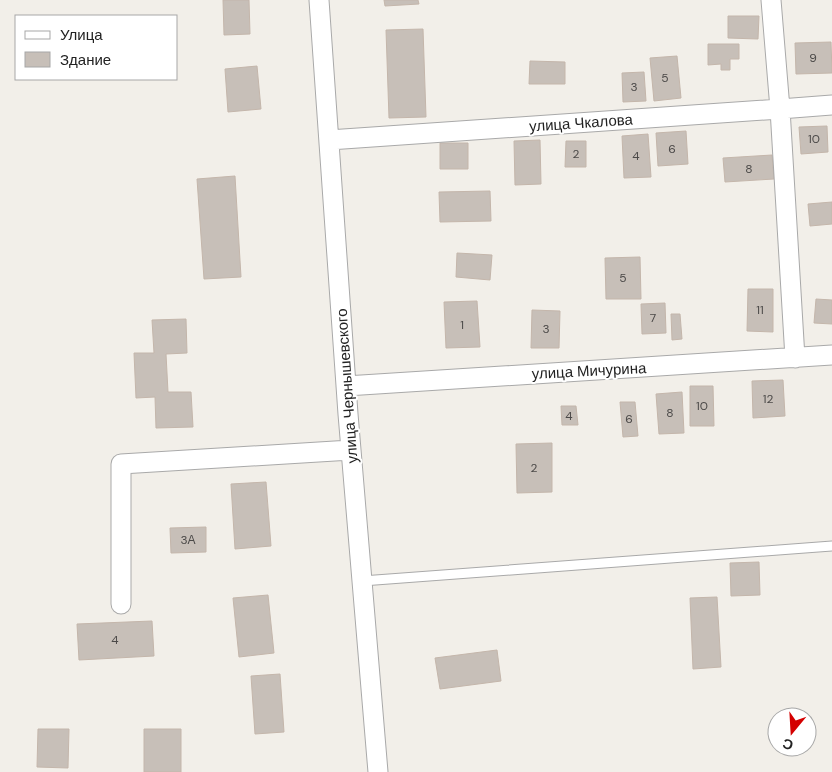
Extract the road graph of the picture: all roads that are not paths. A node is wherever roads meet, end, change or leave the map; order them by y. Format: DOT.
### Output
graph roads {
  1 [pos="319,0"];
  2 [pos="771,0"];
  3 [pos="832,105"];
  4 [pos="780,109"];
  5 [pos="329,140"];
  6 [pos="832,355"];
  7 [pos="795,358"];
  8 [pos="346,386"];
  9 [pos="351,450"];
  10 [pos="832,546"];
  11 [pos="362,581"];
  12 [pos="120,604"];
  13 [pos="378,772"];
  1 -- 5 [label="street, улица Чернышевского"];
  2 -- 4 [label="street"];
  3 -- 4 [label="street, улица Чкалова"];
  4 -- 5 [label="street, улица Чкалова"];
  4 -- 7 [label="street"];
  5 -- 8 [label="street, улица Чернышевского"];
  6 -- 7 [label="street, улица Мичурина"];
  7 -- 8 [label="street, улица Мичурина"];
  8 -- 9 [label="street, улица Чернышевского"];
  9 -- 11 [label="street, улица Чернышевского"];
  9 -- 12 [label="street"];
  10 -- 11 [label="lane"];
  11 -- 13 [label="street, улица Чернышевского"];
}
